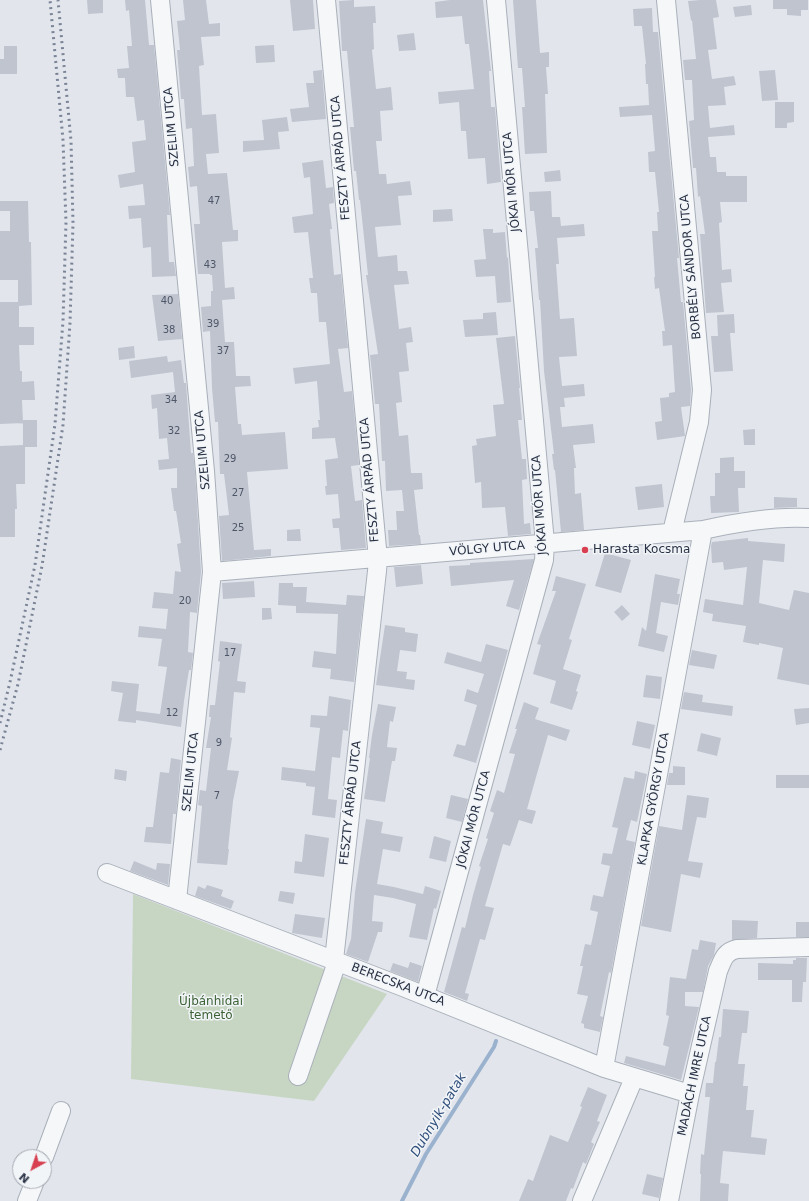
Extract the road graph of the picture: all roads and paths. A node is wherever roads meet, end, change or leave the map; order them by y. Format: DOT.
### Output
graph roads {
  1 [pos="160,0"];
  2 [pos="326,0"];
  3 [pos="496,0"];
  4 [pos="666,0"];
  5 [pos="809,518"];
  6 [pos="703,530"];
  7 [pos="672,532"];
  8 [pos="545,543"];
  9 [pos="378,559"];
  10 [pos="212,572"];
  11 [pos="107,873"];
  12 [pos="177,900"];
  13 [pos="809,947"];
  14 [pos="335,961"];
  15 [pos="425,996"];
  16 [pos="604,1068"];
  17 [pos="298,1076"];
  18 [pos="634,1078"];
  19 [pos="690,1094"];
  20 [pos="61,1111"];
  21 [pos="47,1149"];
  22 [pos="32,1189"];
  23 [pos="27,1201"];
  24 [pos="582,1201"];
  25 [pos="669,1201"];
  1 -- 10 [label="street, SZELIM UTCA"];
  2 -- 9 [label="street, FESZTY ÁRPÁD UTCA"];
  3 -- 8 [label="street, JÓKAI MÓR UTCA"];
  4 -- 7 [label="street, BORBÉLY SÁNDOR UTCA"];
  5 -- 6 [label="street, VÖLGY UTCA"];
  6 -- 7 [label="street, VÖLGY UTCA"];
  6 -- 16 [label="street, KLAPKA GYÖRGY UTCA"];
  7 -- 8 [label="street, VÖLGY UTCA"];
  8 -- 9 [label="street, VÖLGY UTCA"];
  8 -- 15 [label="street, JÓKAI MÓR UTCA"];
  9 -- 10 [label="street, VÖLGY UTCA"];
  9 -- 14 [label="street, FESZTY ÁRPÁD UTCA"];
  10 -- 12 [label="street, SZELIM UTCA"];
  11 -- 12 [label="street, BERECSKA UTCA"];
  12 -- 14 [label="street, BERECSKA UTCA"];
  13 -- 19 [label="street, MADÁCH IMRE UTCA"];
  14 -- 15 [label="street, BERECSKA UTCA"];
  14 -- 17 [label="street, FESZTY ÁRPÁD UTCA"];
  15 -- 16 [label="street, BERECSKA UTCA"];
  16 -- 18 [label="street, BERECSKA UTCA"];
  18 -- 19 [label="street, BERECSKA UTCA"];
  18 -- 24 [label="street"];
  19 -- 25 [label="street, MADÁCH IMRE UTCA"];
  20 -- 21 [label="street"];
  22 -- 23 [label="street"];
}
